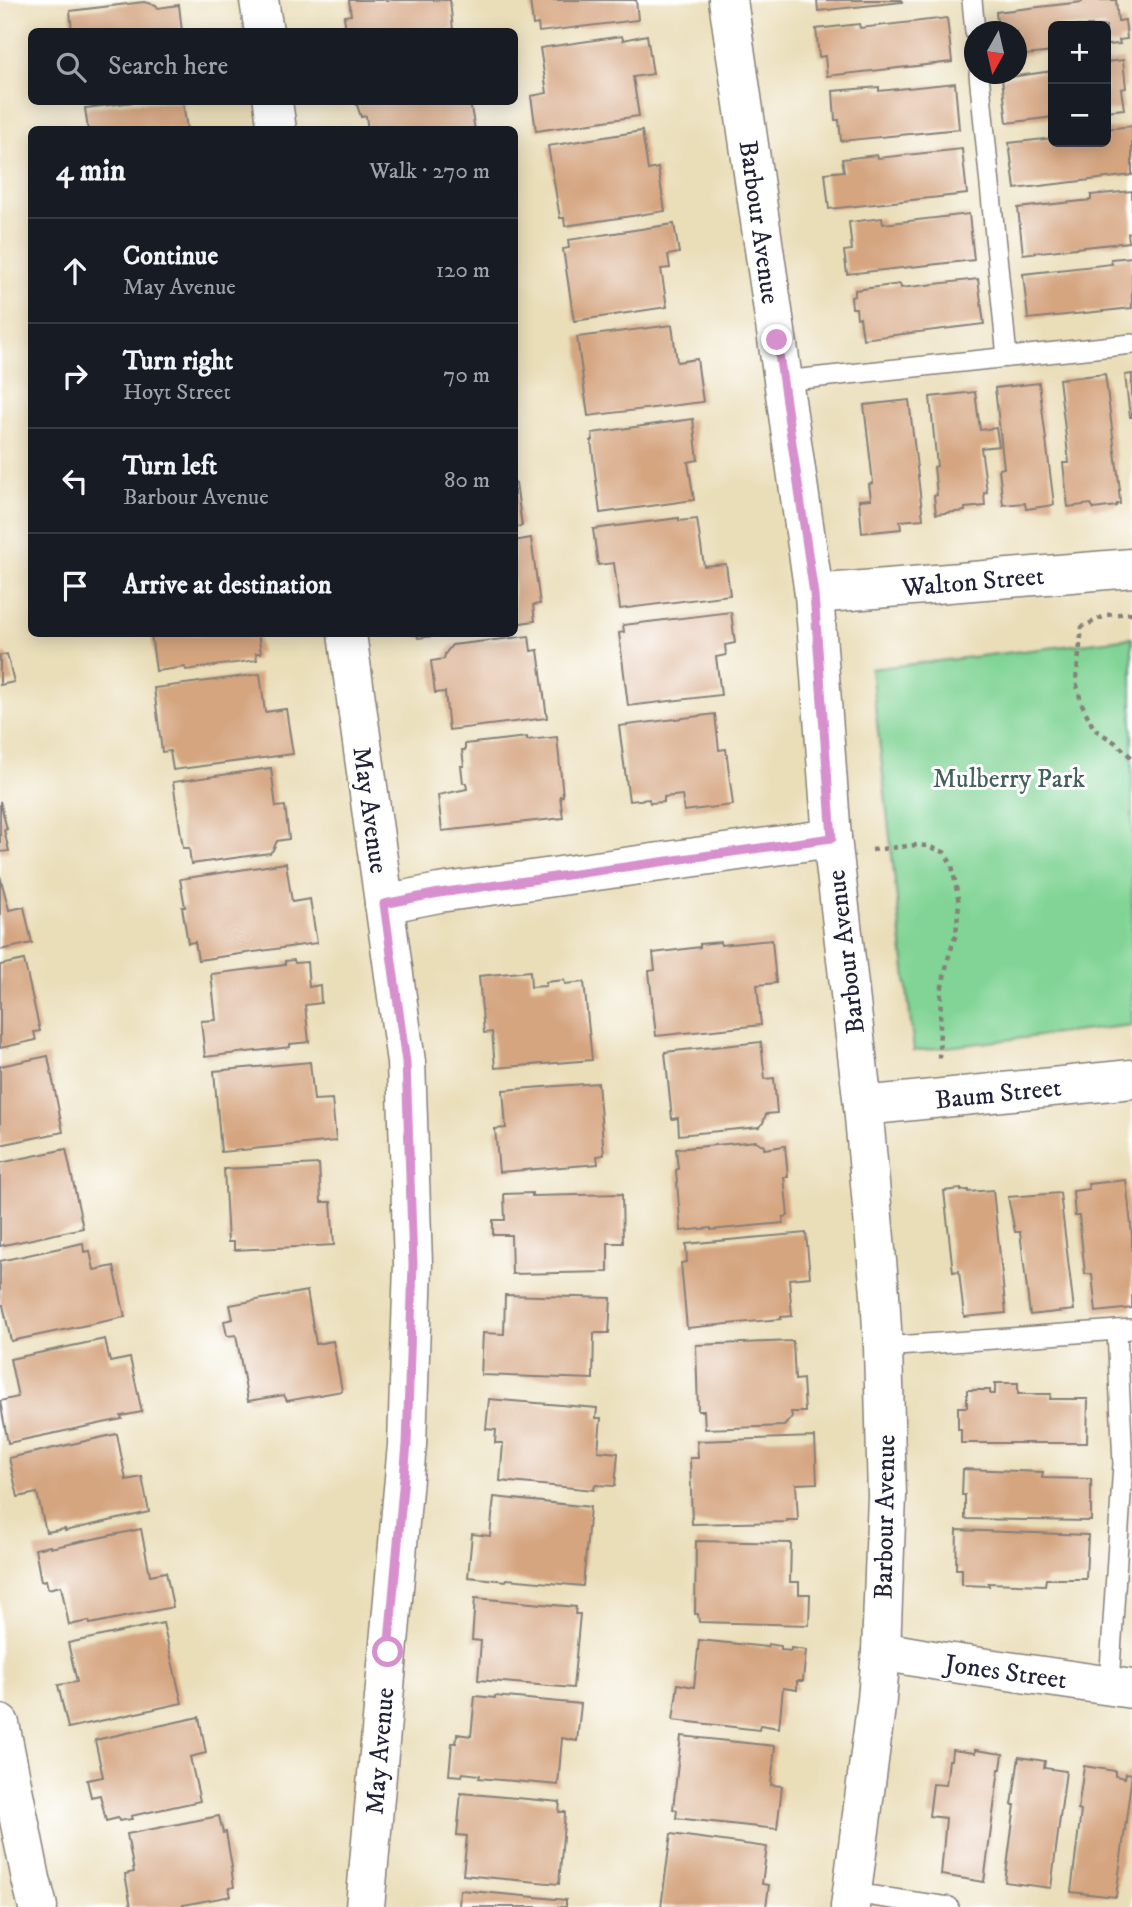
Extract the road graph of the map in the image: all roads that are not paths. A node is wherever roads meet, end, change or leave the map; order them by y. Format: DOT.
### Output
graph roads {
  1 [pos="259,0"];
  2 [pos="728,0"];
  3 [pos="972,0"];
  4 [pos="974,21"];
  5 [pos="263,28"];
  6 [pos="980,84"];
  7 [pos="273,105"];
  8 [pos="276,126"];
  9 [pos="1132,344"];
  10 [pos="1007,357"];
  11 [pos="783,382"];
  12 [pos="1132,568"];
  13 [pos="814,594"];
  14 [pos="347,637"];
  15 [pos="833,846"];
  16 [pos="384,904"];
  17 [pos="1132,1079"];
  18 [pos="863,1106"];
  19 [pos="1124,1330"];
  20 [pos="883,1347"];
  21 [pos="881,1651"];
  22 [pos="1121,1687"];
  23 [pos="0,1724"];
  24 [pos="851,1900"];
  25 [pos="38,1907"];
  26 [pos="365,1907"];
  27 [pos="949,1907"];
  1 -- 5 [label="street"];
  2 -- 11 [label="street, Barbour Avenue"];
  3 -- 4 [label="lane"];
  6 -- 10 [label="lane"];
  7 -- 8 [label="street"];
  9 -- 10 [label="lane"];
  10 -- 11 [label="lane"];
  11 -- 13 [label="street, Barbour Avenue"];
  12 -- 13 [label="street, Walton Street"];
  13 -- 15 [label="street, Barbour Avenue"];
  14 -- 16 [label="street, May Avenue"];
  15 -- 16 [label="street"];
  15 -- 18 [label="street, Barbour Avenue"];
  16 -- 26 [label="street, May Avenue"];
  17 -- 18 [label="street, Baum Street"];
  18 -- 20 [label="street, Barbour Avenue"];
  19 -- 20 [label="lane"];
  19 -- 22 [label="lane"];
  20 -- 21 [label="street, Barbour Avenue"];
  21 -- 22 [label="street, Jones Street"];
  21 -- 24 [label="street, Barbour Avenue"];
  23 -- 25 [label="street"];
  24 -- 27 [label="lane"];
}
